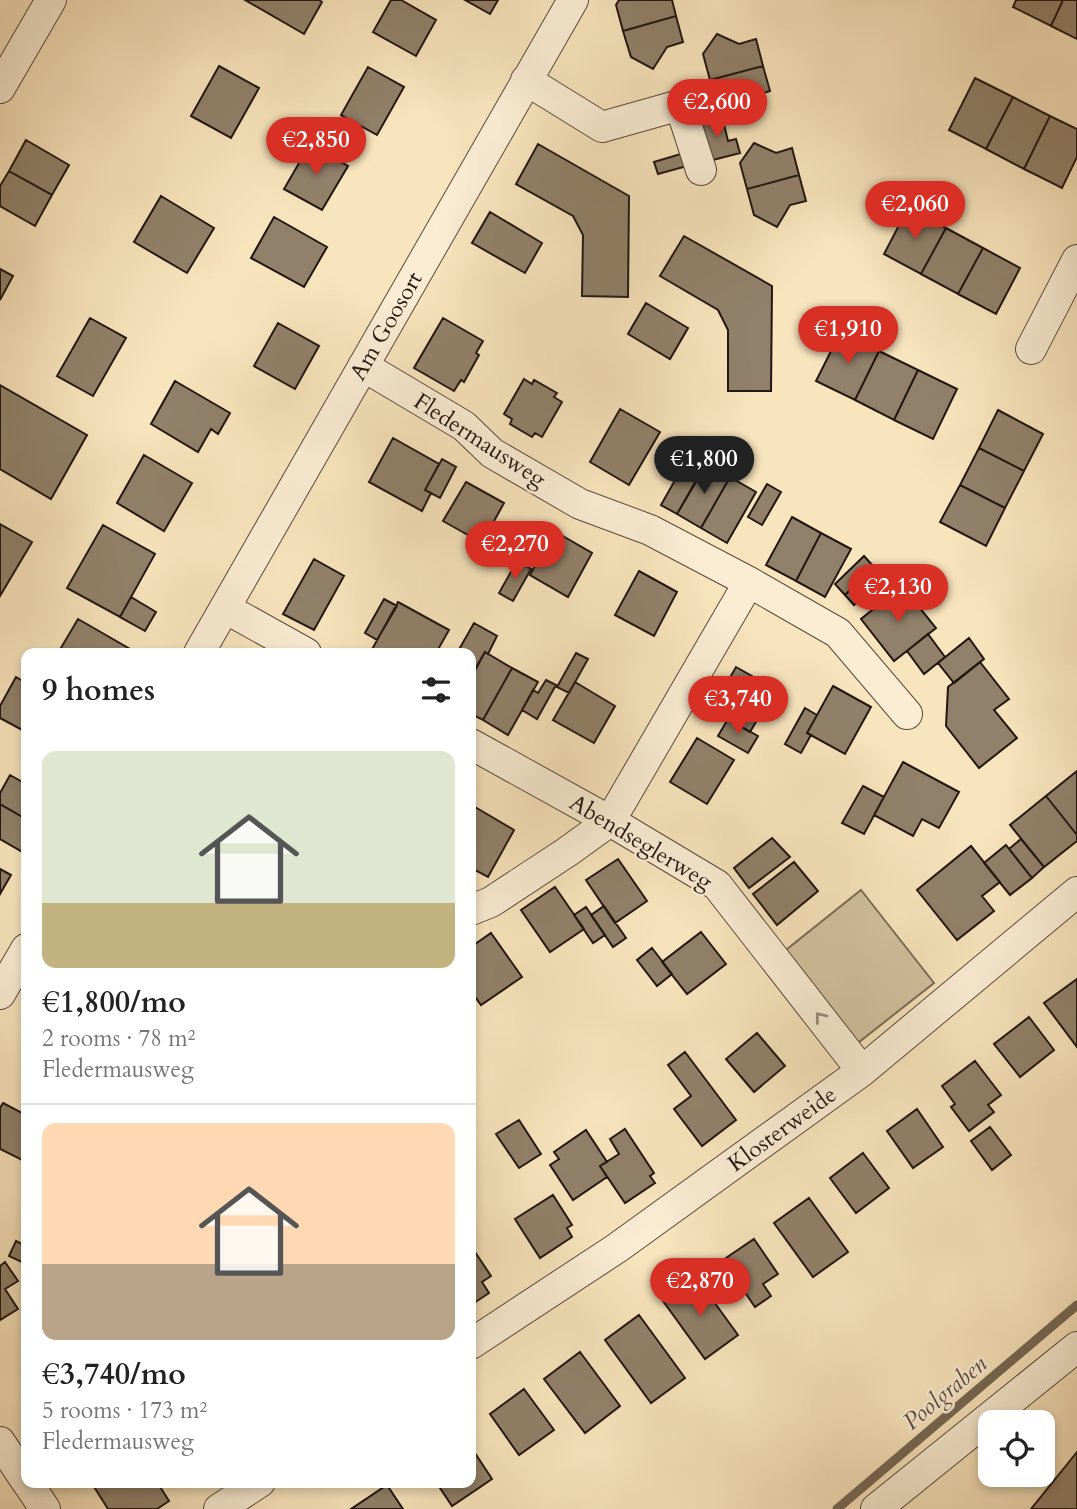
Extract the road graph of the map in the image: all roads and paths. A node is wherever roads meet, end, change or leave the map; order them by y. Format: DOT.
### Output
graph roads {
  1 [pos="51,0"];
  2 [pos="573,0"];
  3 [pos="526,80"];
  4 [pos="0,88"];
  5 [pos="701,170"];
  6 [pos="1077,260"];
  7 [pos="1031,349"];
  8 [pos="363,366"];
  9 [pos="749,582"];
  10 [pos="225,608"];
  11 [pos="202,648"];
  12 [pos="297,648"];
  13 [pos="907,714"];
  14 [pos="476,747"];
  15 [pos="610,821"];
  16 [pos="1077,892"];
  17 [pos="476,908"];
  18 [pos="21,958"];
  19 [pos="0,994"];
  20 [pos="862,1071"];
  21 [pos="476,1341"];
  22 [pos="1077,1347"];
  23 [pos="0,1442"];
  24 [pos="21,1473"];
  25 [pos="31,1488"];
  26 [pos="251,1488"];
  27 [pos="45,1509"];
  28 [pos="219,1509"];
  29 [pos="876,1509"];
  1 -- 4 [label="street"];
  2 -- 3 [label="street, Am Goosort"];
  3 -- 5 [label="street"];
  3 -- 8 [label="street, Am Goosort"];
  6 -- 7 [label="street"];
  8 -- 9 [label="street, Fledermausweg"];
  8 -- 10 [label="street, Am Goosort"];
  9 -- 13 [label="street, Fledermausweg"];
  9 -- 15 [label="street"];
  10 -- 11 [label="street, Am Goosort"];
  10 -- 12 [label="street"];
  14 -- 15 [label="street, Abendseglerweg"];
  15 -- 17 [label="street"];
  20 -- 15 [label="street, Abendseglerweg, one-way"];
  16 -- 20 [label="street, Klosterweide"];
  18 -- 19 [label="street"];
  20 -- 21 [label="street, Klosterweide"];
  22 -- 29 [label="street"];
  23 -- 24 [label="street"];
  25 -- 27 [label="street"];
  26 -- 28 [label="street"];
}
